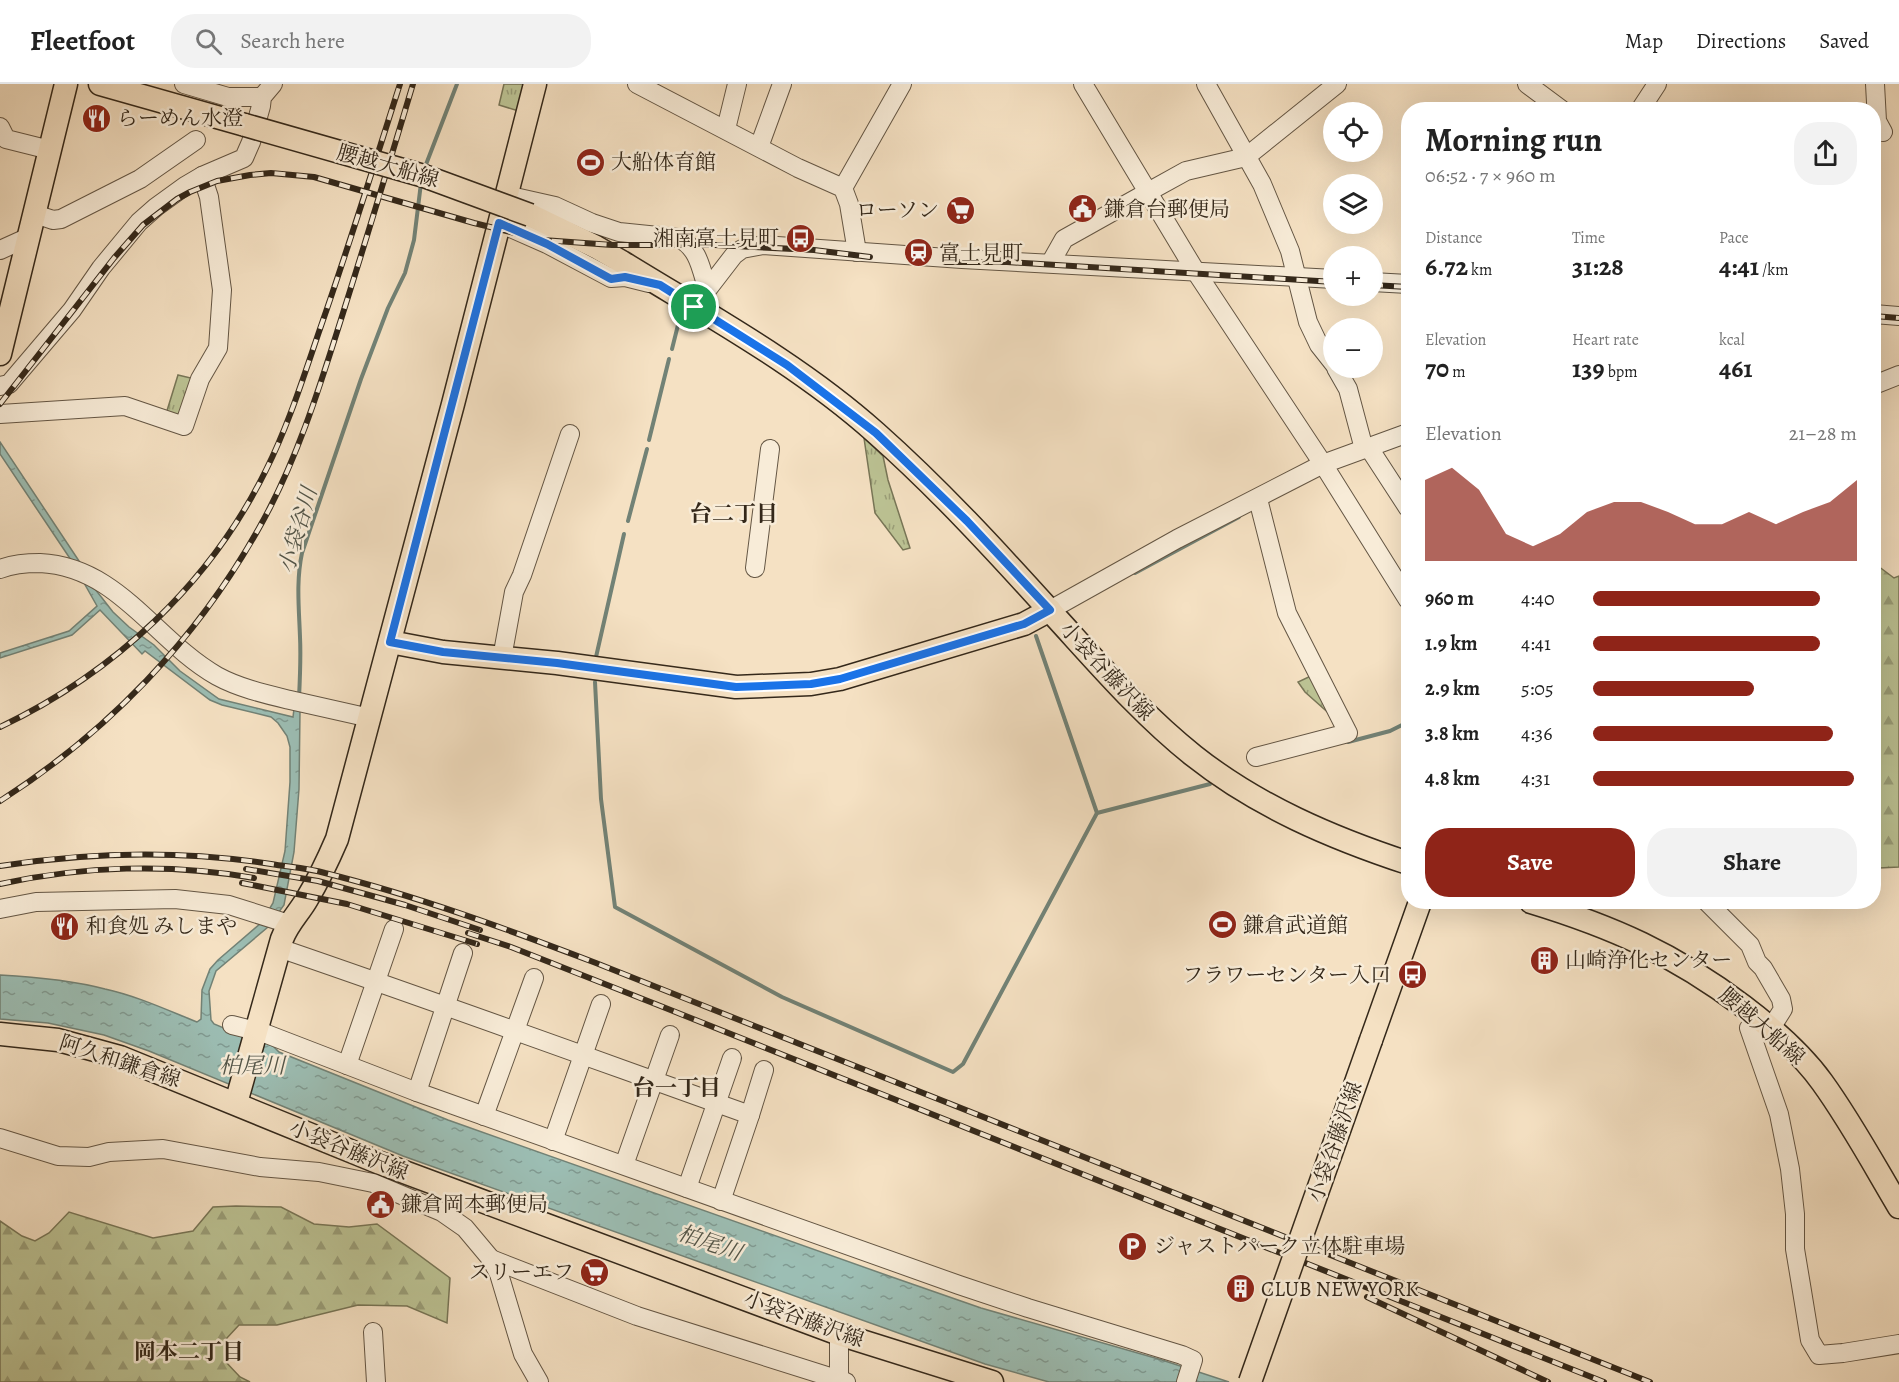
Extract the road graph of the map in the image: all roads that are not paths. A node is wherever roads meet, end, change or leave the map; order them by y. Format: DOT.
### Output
graph roads {
  1 [pos="66,84"];
  2 [pos="100,84"];
  3 [pos="184,84"];
  4 [pos="535,84"];
  5 [pos="637,84"];
  6 [pos="737,84"];
  7 [pos="782,84"];
  8 [pos="902,84"];
  9 [pos="1083,84"];
  10 [pos="1206,84"];
  11 [pos="1319,84"];
  12 [pos="1337,84"];
  13 [pos="1527,84"];
  14 [pos="1657,84"];
  15 [pos="1875,84"];
  16 [pos="268,90"];
  17 [pos="1551,102"];
  18 [pos="1645,102"];
  19 [pos="1876,102"];
  20 [pos="1311,106"];
  21 [pos="0,127"];
  22 [pos="726,129"];
  23 [pos="196,140"];
  24 [pos="759,147"];
  25 [pos="50,150"];
  26 [pos="1246,157"];
  27 [pos="202,176"];
  28 [pos="843,189"];
  29 [pos="1148,192"];
  30 [pos="506,195"];
  31 [pos="35,214"];
  32 [pos="499,223"];
  33 [pos="29,237"];
  34 [pos="0,250"];
  35 [pos="858,252"];
  36 [pos="1051,262"];
  37 [pos="1196,272"];
  38 [pos="1296,277"];
  39 [pos="1323,278"];
  40 [pos="1383,283"];
  41 [pos="1401,284"];
  42 [pos="660,285"];
  43 [pos="707,288"];
  44 [pos="694,307"];
  45 [pos="1881,315"];
  46 [pos="1899,316"];
  47 [pos="1323,350"];
  48 [pos="0,354"];
  49 [pos="1899,375"];
  50 [pos="1342,378"];
  51 [pos="1881,382"];
  52 [pos="0,386"];
  53 [pos="0,414"];
  54 [pos="570,434"];
  55 [pos="1401,436"];
  56 [pos="1367,448"];
  57 [pos="770,449"];
  58 [pos="1323,464"];
  59 [pos="1401,498"];
  60 [pos="1258,499"];
  61 [pos="755,568"];
  62 [pos="0,569"];
  63 [pos="1401,589"];
  64 [pos="1050,610"];
  65 [pos="390,642"];
  66 [pos="502,658"];
  67 [pos="370,718"];
  68 [pos="1256,757"];
  69 [pos="1401,861"];
  70 [pos="0,909"];
  71 [pos="1418,909"];
  72 [pos="1555,909"];
  73 [pos="1714,909"];
  74 [pos="276,919"];
  75 [pos="394,929"];
  76 [pos="279,948"];
  77 [pos="463,953"];
  78 [pos="534,978"];
  79 [pos="377,981"];
  80 [pos="601,1004"];
  81 [pos="446,1005"];
  82 [pos="1764,1023"];
  83 [pos="232,1025"];
  84 [pos="516,1031"];
  85 [pos="256,1032"];
  86 [pos="0,1034"];
  87 [pos="670,1035"];
  88 [pos="581,1056"];
  89 [pos="732,1058"];
  90 [pos="347,1065"];
  91 [pos="764,1071"];
  92 [pos="653,1080"];
  93 [pos="417,1092"];
  94 [pos="236,1103"];
  95 [pos="717,1103"];
  96 [pos="750,1115"];
  97 [pos="484,1116"];
  98 [pos="0,1138"];
  99 [pos="553,1141"];
  100 [pos="360,1156"];
  101 [pos="624,1165"];
  102 [pos="356,1179"];
  103 [pos="687,1188"];
  104 [pos="721,1201"];
  105 [pos="1899,1207"];
  106 [pos="491,1259"];
  107 [pos="374,1332"];
  108 [pos="840,1334"];
  109 [pos="1899,1344"];
  110 [pos="1188,1376"];
  111 [pos="842,1380"];
  112 [pos="376,1382"];
  113 [pos="539,1382"];
  114 [pos="992,1382"];
  115 [pos="1250,1382"];
  1 -- 25 [label="main road"];
  2 -- 42 [label="main road, 腰越大船線, bridge"];
  3 -- 16 [label="street"];
  4 -- 30 [label="main road"];
  5 -- 22 [label="street"];
  6 -- 22 [label="street"];
  7 -- 24 [label="street"];
  8 -- 28 [label="street"];
  9 -- 29 [label="street"];
  10 -- 26 [label="street"];
  11 -- 20 [label="street"];
  12 -- 20 [label="street"];
  13 -- 17 [label="street"];
  14 -- 18 [label="street"];
  15 -- 19 [label="street"];
  16 -- 27 [label="street"];
  20 -- 26 [label="street"];
  21 -- 25 [label="street"];
  22 -- 24 [label="street"];
  23 -- 31 [label="street"];
  24 -- 28 [label="street"];
  25 -- 31 [label="main road"];
  26 -- 29 [label="street"];
  26 -- 38 [label="street"];
  27 -- 52 [label="street"];
  27 -- 53 [label="street"];
  28 -- 35 [label="street"];
  29 -- 36 [label="street"];
  29 -- 37 [label="street"];
  30 -- 32 [label="main road"];
  30 -- 43 [label="street"];
  31 -- 33 [label="main road"];
  32 -- 42 [label="street"];
  32 -- 65 [label="main road"];
  33 -- 34 [label="street"];
  33 -- 48 [label="main road"];
  35 -- 36 [label="street"];
  35 -- 43 [label="street"];
  36 -- 37 [label="street"];
  37 -- 38 [label="street"];
  37 -- 58 [label="street"];
  38 -- 39 [label="street"];
  38 -- 47 [label="street"];
  40 -- 41 [label="street"];
  42 -- 44 [label="main road, 腰越大船線"];
  43 -- 44 [label="street"];
  44 -- 64 [label="main road"];
  45 -- 46 [label="street"];
  49 -- 51 [label="street"];
  50 -- 56 [label="street"];
  54 -- 66 [label="street"];
  55 -- 56 [label="street"];
  56 -- 58 [label="street"];
  56 -- 59 [label="street"];
  57 -- 61 [label="street"];
  58 -- 60 [label="street"];
  58 -- 63 [label="street"];
  60 -- 64 [label="street"];
  60 -- 68 [label="street"];
  62 -- 67 [label="street"];
  64 -- 66 [label="main road, 小袋谷藤沢線"];
  64 -- 69 [label="main road, 小袋谷藤沢線"];
  65 -- 66 [label="main road, 小袋谷藤沢線"];
  65 -- 67 [label="main road"];
  67 -- 74 [label="main road"];
  70 -- 74 [label="street"];
  71 -- 115 [label="main road, 小袋谷藤沢線, bridge"];
  72 -- 82 [label="main road, 腰越大船線"];
  73 -- 82 [label="street"];
  74 -- 76 [label="main road"];
  75 -- 79 [label="street"];
  76 -- 79 [label="street"];
  76 -- 85 [label="main road"];
  77 -- 81 [label="street"];
  78 -- 84 [label="street"];
  79 -- 81 [label="street"];
  79 -- 90 [label="street"];
  80 -- 88 [label="street"];
  81 -- 84 [label="street"];
  81 -- 93 [label="street"];
  82 -- 105 [label="main road, 腰越大船線"];
  82 -- 109 [label="street"];
  83 -- 85 [label="street"];
  84 -- 88 [label="street"];
  84 -- 97 [label="street"];
  85 -- 90 [label="street"];
  85 -- 94 [label="main road"];
  86 -- 94 [label="main road, 阿久和鎌倉線"];
  87 -- 92 [label="street"];
  88 -- 92 [label="street"];
  88 -- 99 [label="street"];
  89 -- 95 [label="street"];
  90 -- 93 [label="street"];
  91 -- 96 [label="street"];
  92 -- 95 [label="street"];
  92 -- 101 [label="street"];
  93 -- 97 [label="street"];
  94 -- 100 [label="main road, 小袋谷藤沢線"];
  95 -- 96 [label="street"];
  95 -- 103 [label="street"];
  96 -- 104 [label="street"];
  97 -- 99 [label="street"];
  98 -- 102 [label="street"];
  99 -- 101 [label="street"];
  100 -- 102 [label="street"];
  100 -- 108 [label="main road, 小袋谷藤沢線"];
  101 -- 103 [label="street"];
  102 -- 106 [label="street"];
  103 -- 104 [label="street"];
  104 -- 110 [label="street"];
  106 -- 111 [label="street"];
  106 -- 113 [label="street"];
  107 -- 112 [label="street"];
  108 -- 111 [label="street"];
  108 -- 114 [label="main road, 小袋谷藤沢線"];
}
